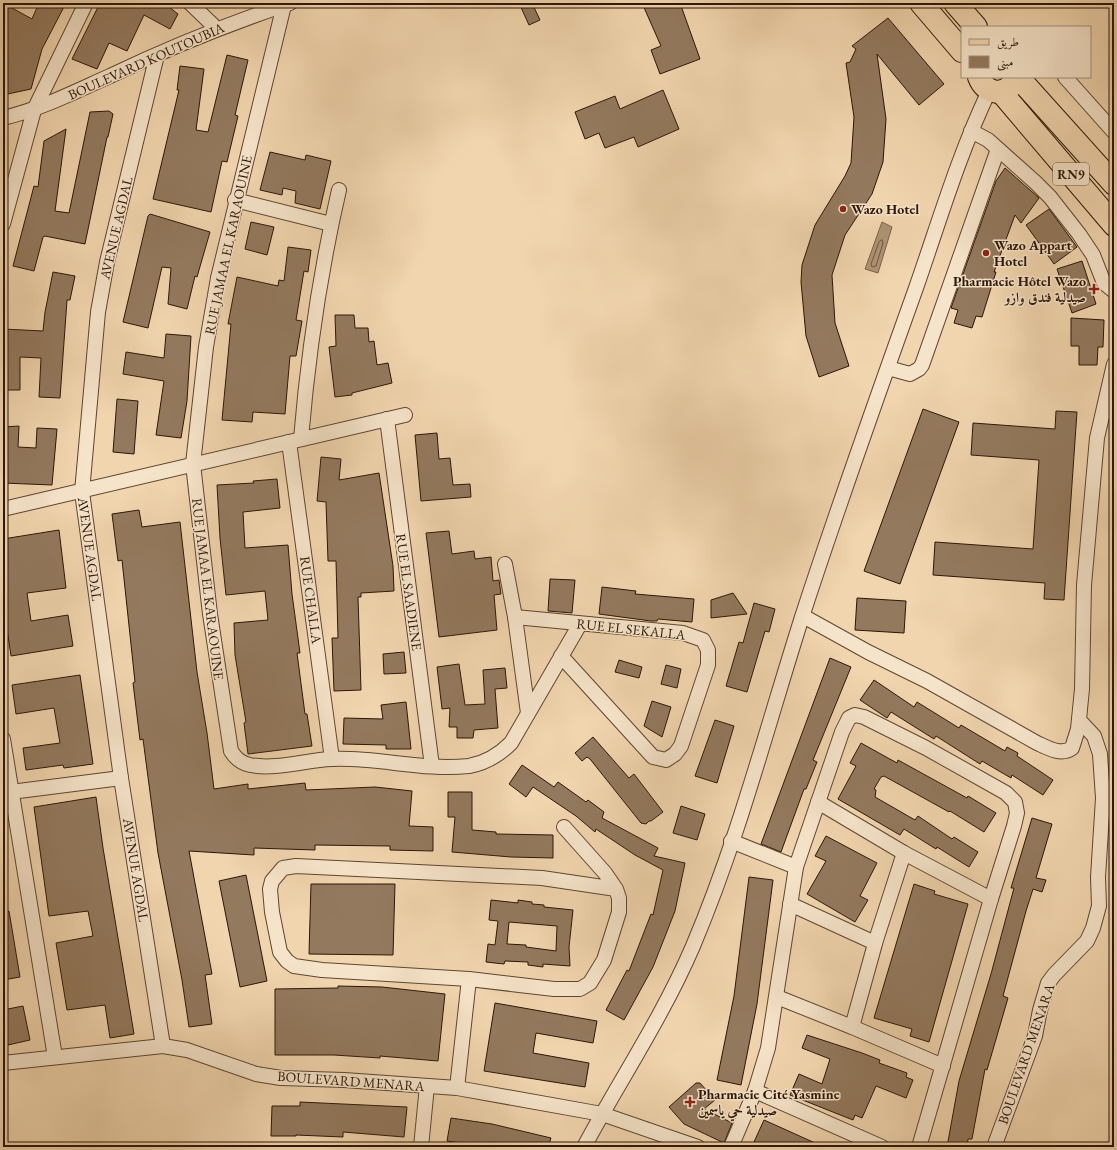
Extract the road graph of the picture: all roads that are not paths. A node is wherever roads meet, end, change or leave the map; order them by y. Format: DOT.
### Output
graph roads {
  1 [pos="86,3"];
  2 [pos="190,3"];
  3 [pos="921,3"];
  4 [pos="955,3"];
  5 [pos="287,4"];
  6 [pos="975,26"];
  7 [pos="217,28"];
  8 [pos="961,50"];
  9 [pos="157,55"];
  10 [pos="1016,78"];
  11 [pos="1018,78"];
  12 [pos="1066,78"];
  13 [pos="990,87"];
  14 [pos="34,110"];
  15 [pos="3,118"];
  16 [pos="971,131"];
  17 [pos="1114,132"];
  18 [pos="998,149"];
  19 [pos="1114,184"];
  20 [pos="339,190"];
  21 [pos="235,200"];
  22 [pos="3,224"];
  23 [pos="331,224"];
  24 [pos="1114,225"];
  25 [pos="1114,291"];
  26 [pos="1114,364"];
  27 [pos="888,368"];
  28 [pos="405,415"];
  29 [pos="387,419"];
  30 [pos="295,440"];
  31 [pos="193,464"];
  32 [pos="82,492"];
  33 [pos="3,509"];
  34 [pos="505,564"];
  35 [pos="803,616"];
  36 [pos="515,617"];
  37 [pos="580,624"];
  38 [pos="561,656"];
  39 [pos="528,713"];
  40 [pos="1079,720"];
  41 [pos="3,739"];
  42 [pos="332,759"];
  43 [pos="432,766"];
  44 [pos="121,778"];
  45 [pos="7,792"];
  46 [pos="818,802"];
  47 [pos="564,827"];
  48 [pos="731,841"];
  49 [pos="904,853"];
  50 [pos="796,867"];
  51 [pos="616,889"];
  52 [pos="991,899"];
  53 [pos="790,904"];
  54 [pos="875,943"];
  55 [pos="469,979"];
  56 [pos="776,997"];
  57 [pos="852,1027"];
  58 [pos="163,1046"];
  59 [pos="55,1057"];
  60 [pos="3,1063"];
  61 [pos="942,1066"];
  62 [pos="427,1086"];
  63 [pos="457,1088"];
  64 [pos="755,1091"];
  65 [pos="602,1114"];
  66 [pos="421,1147"];
  67 [pos="584,1147"];
  68 [pos="698,1147"];
  69 [pos="732,1147"];
  70 [pos="882,1147"];
  71 [pos="919,1147"];
  72 [pos="994,1147"];
  1 -- 14 [label="street"];
  2 -- 7 [label="street"];
  3 -- 8 [label="main road"];
  4 -- 6 [label="main road"];
  5 -- 7 [label="street, BOULEVARD KOUTOUBIA"];
  5 -- 21 [label="street, RUE JAMAA EL KARAOUINE"];
  7 -- 9 [label="street, BOULEVARD KOUTOUBIA"];
  9 -- 14 [label="street, BOULEVARD KOUTOUBIA"];
  9 -- 32 [label="street, AVENUE AGDAL"];
  10 -- 13 [label="main road, RN9"];
  11 -- 19 [label="main road, RN9"];
  12 -- 17 [label="street"];
  13 -- 16 [label="street"];
  13 -- 24 [label="main road, RN9"];
  14 -- 15 [label="street, BOULEVARD KOUTOUBIA"];
  14 -- 22 [label="street"];
  16 -- 18 [label="street"];
  16 -- 27 [label="street"];
  18 -- 25 [label="street"];
  18 -- 27 [label="street"];
  20 -- 23 [label="street, RUE CHALLA"];
  21 -- 23 [label="street"];
  21 -- 31 [label="street, RUE JAMAA EL KARAOUINE"];
  23 -- 30 [label="street, RUE CHALLA"];
  26 -- 40 [label="street"];
  27 -- 35 [label="street"];
  28 -- 29 [label="street"];
  29 -- 30 [label="street"];
  29 -- 43 [label="street, RUE EL SAADIENE"];
  30 -- 31 [label="street"];
  30 -- 42 [label="street, RUE CHALLA"];
  31 -- 32 [label="street"];
  31 -- 42 [label="street, RUE JAMAA EL KARAOUINE"];
  32 -- 33 [label="street"];
  32 -- 44 [label="street, AVENUE AGDAL"];
  34 -- 36 [label="street"];
  35 -- 40 [label="street"];
  35 -- 48 [label="street"];
  36 -- 37 [label="street, RUE EL SEKALLA"];
  36 -- 39 [label="street"];
  37 -- 38 [label="street, RUE JAMAA EL KARAOUINE"];
  37 -- 38 [label="street, RUE EL SEKALLA"];
  38 -- 39 [label="street, RUE JAMAA EL KARAOUINE"];
  39 -- 43 [label="street, RUE JAMAA EL KARAOUINE"];
  40 -- 72 [label="street, BOULEVARD MENARA"];
  41 -- 45 [label="street"];
  42 -- 43 [label="street, RUE JAMAA EL KARAOUINE"];
  44 -- 45 [label="street"];
  44 -- 58 [label="street, AVENUE AGDAL"];
  45 -- 59 [label="street"];
  46 -- 49 [label="street"];
  46 -- 50 [label="street"];
  46 -- 52 [label="street"];
  47 -- 51 [label="street"];
  48 -- 50 [label="street"];
  48 -- 65 [label="street"];
  49 -- 52 [label="street"];
  49 -- 54 [label="street"];
  50 -- 53 [label="street"];
  51 -- 55 [label="street"];
  51 -- 55 [label="street"];
  52 -- 61 [label="street"];
  53 -- 54 [label="street"];
  53 -- 56 [label="street"];
  54 -- 57 [label="street"];
  55 -- 63 [label="street"];
  56 -- 57 [label="street"];
  56 -- 64 [label="street"];
  57 -- 61 [label="street"];
  58 -- 59 [label="street, BOULEVARD MENARA"];
  58 -- 62 [label="street, BOULEVARD MENARA"];
  59 -- 60 [label="street, BOULEVARD MENARA"];
  61 -- 71 [label="street"];
  62 -- 63 [label="street, BOULEVARD MENARA"];
  62 -- 66 [label="street"];
  63 -- 65 [label="street, BOULEVARD MENARA"];
  64 -- 69 [label="street"];
  64 -- 70 [label="street"];
  65 -- 67 [label="street"];
  65 -- 68 [label="street, BOULEVARD MENARA"];
}
